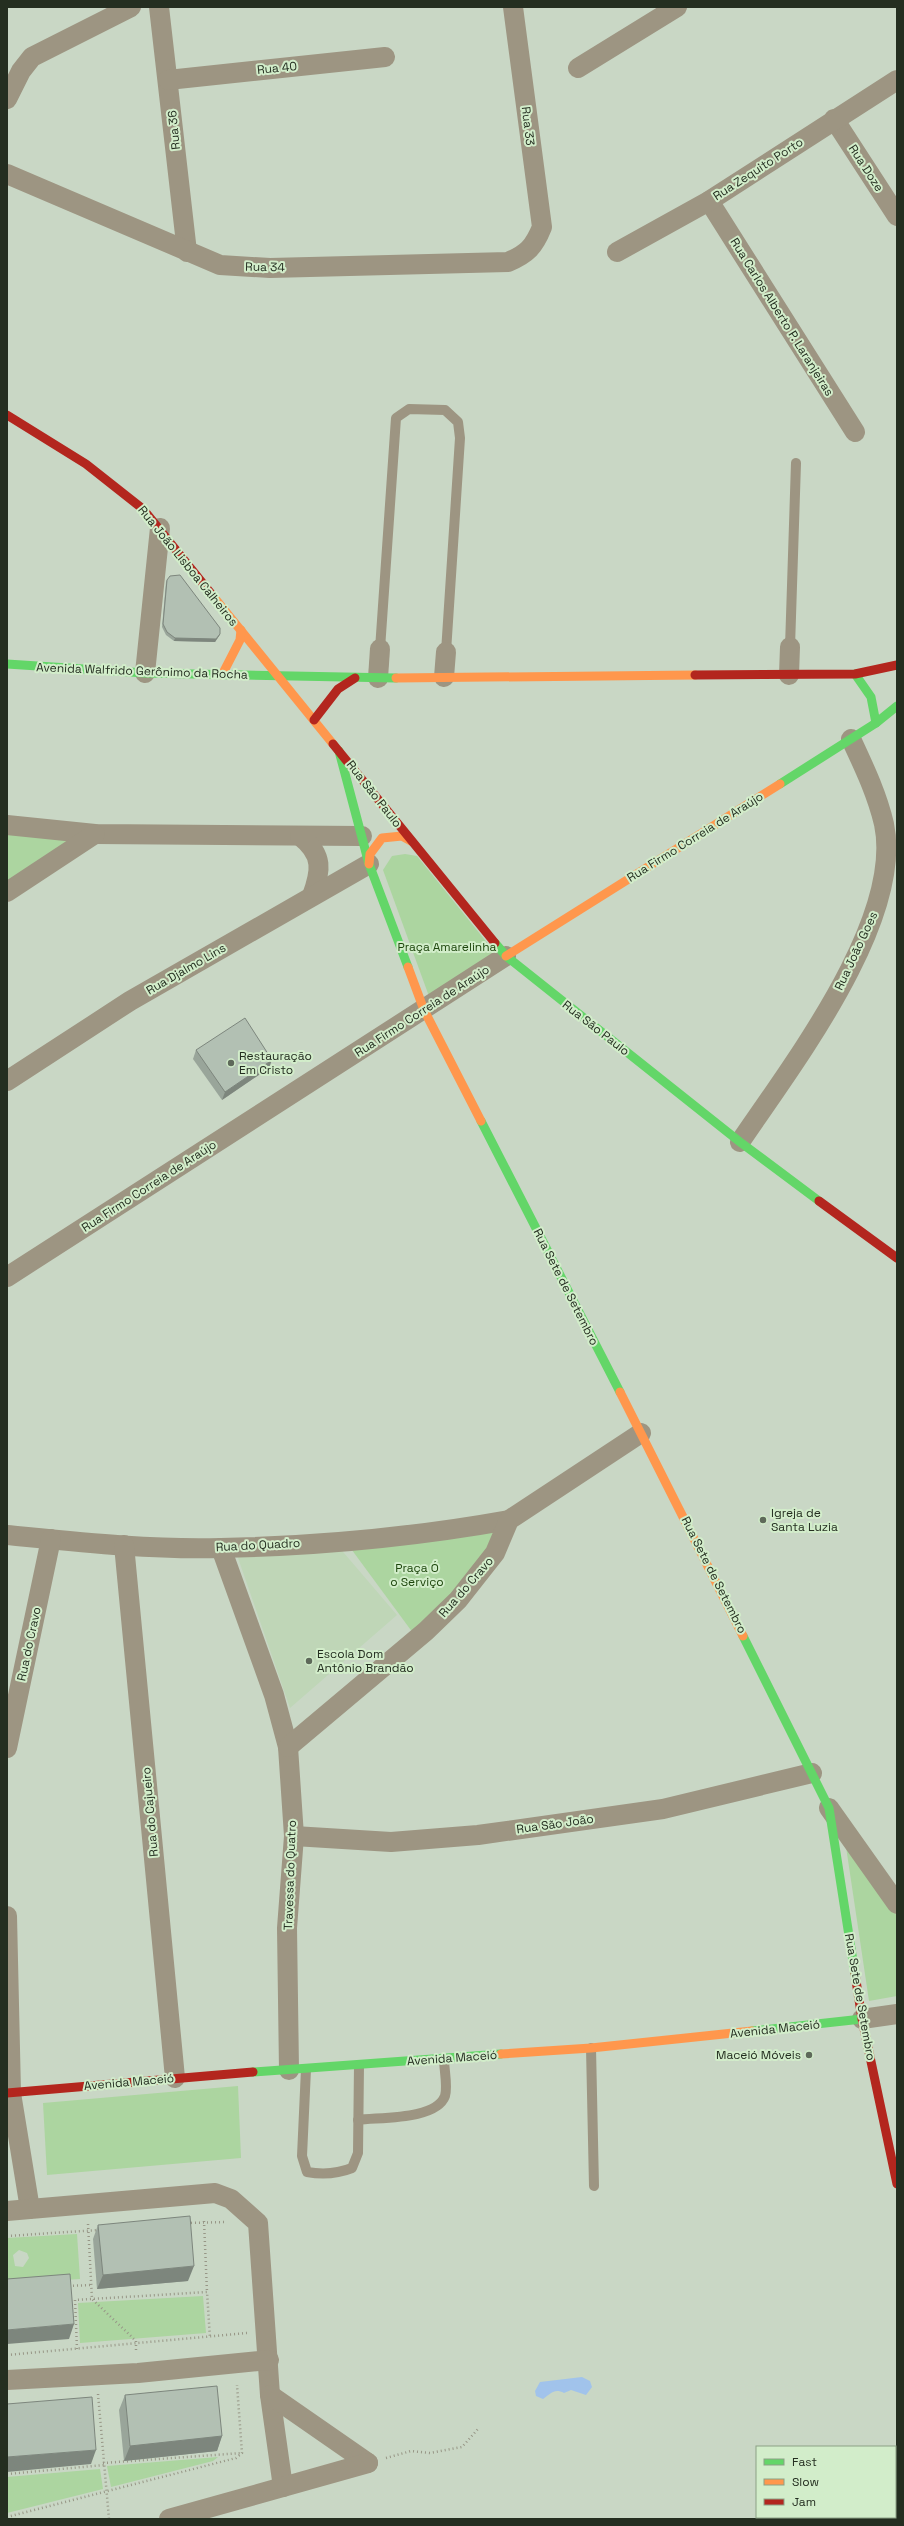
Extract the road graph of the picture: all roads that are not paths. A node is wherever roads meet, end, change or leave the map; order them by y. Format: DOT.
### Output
graph roads {
  1 [pos="131,7"];
  2 [pos="159,7"];
  3 [pos="513,7"];
  4 [pos="677,7"];
  5 [pos="386,57"];
  6 [pos="578,68"];
  7 [pos="168,80"];
  8 [pos="897,80"];
  9 [pos="7,99"];
  10 [pos="834,119"];
  11 [pos="7,174"];
  12 [pos="709,201"];
  13 [pos="897,216"];
  14 [pos="535,243"];
  15 [pos="187,252"];
  16 [pos="617,252"];
  17 [pos="7,415"];
  18 [pos="855,432"];
  19 [pos="796,463"];
  20 [pos="160,528"];
  21 [pos="241,630"];
  22 [pos="790,647"];
  23 [pos="380,649"];
  24 [pos="446,652"];
  25 [pos="7,664"];
  26 [pos="897,664"];
  27 [pos="146,673"];
  28 [pos="855,674"];
  29 [pos="222,675"];
  30 [pos="789,675"];
  31 [pos="276,676"];
  32 [pos="444,677"];
  33 [pos="355,678"];
  34 [pos="378,678"];
  35 [pos="896,708"];
  36 [pos="314,720"];
  37 [pos="876,724"];
  38 [pos="851,739"];
  39 [pos="340,751"];
  40 [pos="7,825"];
  41 [pos="95,834"];
  42 [pos="300,836"];
  43 [pos="362,836"];
  44 [pos="411,841"];
  45 [pos="369,864"];
  46 [pos="7,892"];
  47 [pos="312,896"];
  48 [pos="506,956"];
  49 [pos="424,1010"];
  50 [pos="7,1081"];
  51 [pos="740,1142"];
  52 [pos="897,1258"];
  53 [pos="7,1277"];
  54 [pos="641,1433"];
  55 [pos="509,1520"];
  56 [pos="7,1535"];
  57 [pos="51,1539"];
  58 [pos="124,1545"];
  59 [pos="221,1548"];
  60 [pos="288,1747"];
  61 [pos="7,1748"];
  62 [pos="812,1773"];
  63 [pos="829,1808"];
  64 [pos="294,1836"];
  65 [pos="897,1904"];
  66 [pos="7,1916"];
  67 [pos="897,2014"];
  68 [pos="862,2020"];
  69 [pos="591,2048"];
  70 [pos="444,2059"];
  71 [pos="359,2065"];
  72 [pos="297,2070"];
  73 [pos="175,2078"];
  74 [pos="9,2093"];
  75 [pos="358,2120"];
  76 [pos="897,2184"];
  77 [pos="594,2186"];
  78 [pos="30,2209"];
  79 [pos="7,2211"];
  80 [pos="269,2360"];
  81 [pos="7,2380"];
  82 [pos="270,2395"];
  83 [pos="284,2487"];
  84 [pos="169,2519"];
  1 -- 9 [label="street"];
  2 -- 7 [label="street, Rua 36"];
  3 -- 14 [label="street, Rua 33"];
  4 -- 6 [label="street"];
  5 -- 7 [label="street, Rua 40"];
  7 -- 15 [label="street, Rua 36"];
  8 -- 10 [label="street, Rua Zequito Porto"];
  10 -- 12 [label="street, Rua Zequito Porto"];
  10 -- 13 [label="street, Rua Doze"];
  11 -- 15 [label="street, Rua 34"];
  12 -- 16 [label="street, Rua Zequito Porto"];
  12 -- 18 [label="street, Rua Carlos Alberto P. Laranjeiras"];
  14 -- 15 [label="street, Rua 34"];
  17 -- 20 [label="street, Rua João Lisboa Calheiros"];
  19 -- 22 [label="lane"];
  20 -- 21 [label="street, Rua João Lisboa Calheiros"];
  20 -- 27 [label="street"];
  21 -- 29 [label="street"];
  21 -- 31 [label="street, Rua João Lisboa Calheiros"];
  22 -- 30 [label="street"];
  23 -- 24 [label="lane"];
  23 -- 34 [label="street"];
  24 -- 32 [label="street"];
  25 -- 27 [label="street, Avenida Walfrido Gerônimo da Rocha"];
  26 -- 28 [label="street"];
  27 -- 29 [label="street, Avenida Walfrido Gerônimo da Rocha"];
  28 -- 30 [label="street"];
  28 -- 37 [label="street"];
  29 -- 31 [label="street, Avenida Walfrido Gerônimo da Rocha"];
  30 -- 32 [label="street"];
  31 -- 33 [label="street"];
  31 -- 36 [label="street, Rua João Lisboa Calheiros"];
  32 -- 34 [label="street"];
  33 -- 34 [label="street"];
  33 -- 36 [label="street"];
  35 -- 37 [label="street, Rua Firmo Correia de Araújo"];
  36 -- 39 [label="street, Rua João Lisboa Calheiros"];
  37 -- 38 [label="street, Rua Firmo Correia de Araújo"];
  38 -- 48 [label="street, Rua Firmo Correia de Araújo"];
  38 -- 51 [label="street, Rua João Goes"];
  39 -- 43 [label="street, Rua Sete de Setembro"];
  39 -- 44 [label="street, Rua São Paulo"];
  40 -- 41 [label="street"];
  41 -- 42 [label="street"];
  41 -- 46 [label="street"];
  42 -- 43 [label="street"];
  42 -- 47 [label="street"];
  43 -- 45 [label="street, Rua Sete de Setembro"];
  44 -- 45 [label="street"];
  44 -- 48 [label="street, Rua São Paulo"];
  45 -- 47 [label="street, Rua Djalmo Lins"];
  45 -- 49 [label="street, Rua Sete de Setembro"];
  47 -- 50 [label="street, Rua Djalmo Lins"];
  48 -- 49 [label="street, Rua Firmo Correia de Araújo"];
  48 -- 51 [label="street, Rua São Paulo"];
  49 -- 53 [label="street, Rua Firmo Correia de Araújo"];
  49 -- 54 [label="street, Rua Sete de Setembro"];
  51 -- 52 [label="street, Rua São Paulo"];
  54 -- 55 [label="street"];
  54 -- 62 [label="street, Rua Sete de Setembro"];
  55 -- 59 [label="street, Rua do Quadro"];
  55 -- 60 [label="street, Rua do Cravo"];
  56 -- 57 [label="street, Rua do Quadro"];
  57 -- 58 [label="street, Rua do Quadro"];
  57 -- 61 [label="street, Rua do Cravo"];
  58 -- 59 [label="street, Rua do Quadro"];
  58 -- 73 [label="street, Rua do Cajueiro"];
  59 -- 60 [label="street, Travessa do Quatro"];
  60 -- 64 [label="street, Travessa do Quatro"];
  62 -- 63 [label="street, Rua Sete de Setembro"];
  62 -- 64 [label="street, Rua São João"];
  63 -- 65 [label="street, Rua Sete de Setembro"];
  63 -- 68 [label="street, Rua Sete de Setembro"];
  64 -- 72 [label="street, Travessa do Quatro"];
  66 -- 74 [label="street"];
  67 -- 68 [label="street, Avenida Maceió"];
  68 -- 69 [label="street, Avenida Maceió"];
  68 -- 76 [label="street, Rua Sete de Setembro"];
  69 -- 70 [label="street, Avenida Maceió"];
  69 -- 77 [label="lane"];
  70 -- 71 [label="street, Avenida Maceió"];
  70 -- 75 [label="lane"];
  71 -- 72 [label="street, Avenida Maceió"];
  71 -- 75 [label="lane"];
  72 -- 73 [label="street, Avenida Maceió"];
  72 -- 75 [label="lane"];
  73 -- 74 [label="street, Avenida Maceió"];
  74 -- 78 [label="street"];
  78 -- 79 [label="street"];
  78 -- 80 [label="street"];
  80 -- 81 [label="street"];
  80 -- 82 [label="street"];
  82 -- 83 [label="street"];
  82 -- 83 [label="street"];
  83 -- 84 [label="street"];
}
